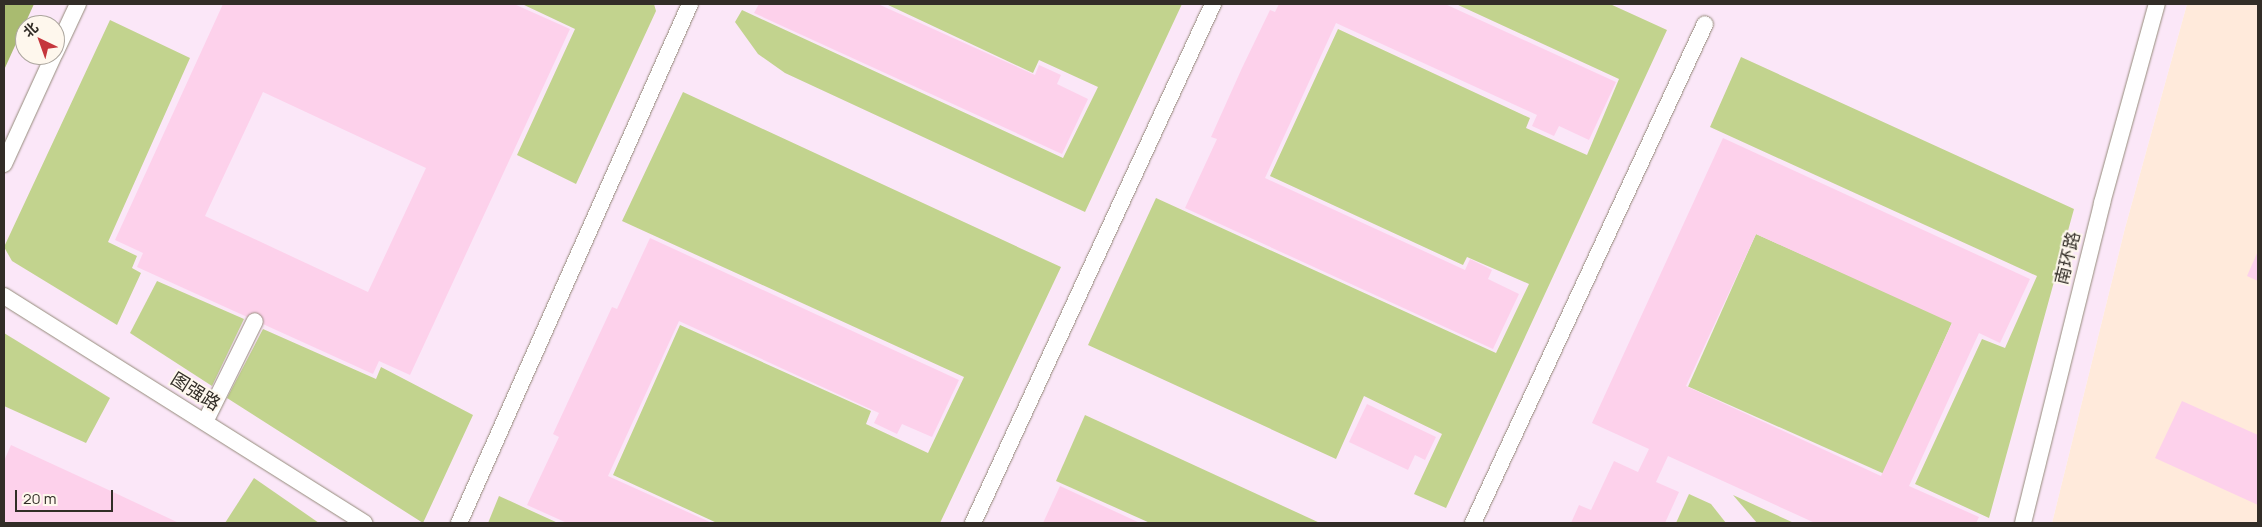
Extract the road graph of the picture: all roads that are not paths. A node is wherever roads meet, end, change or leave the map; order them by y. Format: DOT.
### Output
graph roads {
  1 [pos="78,4"];
  2 [pos="690,4"];
  3 [pos="1213,4"];
  4 [pos="2157,4"];
  5 [pos="1705,24"];
  6 [pos="65,32"];
  7 [pos="50,65"];
  8 [pos="4,164"];
  9 [pos="4,296"];
  10 [pos="255,320"];
  11 [pos="206,420"];
  12 [pos="364,523"];
  13 [pos="459,523"];
  14 [pos="973,523"];
  15 [pos="1473,523"];
  16 [pos="2023,523"];
  1 -- 6 [label="lane"];
  2 -- 13 [label="lane"];
  3 -- 14 [label="lane"];
  4 -- 16 [label="lane, 南环路"];
  5 -- 15 [label="lane"];
  7 -- 8 [label="lane"];
  9 -- 11 [label="lane, 图强路"];
  10 -- 11 [label="lane"];
  11 -- 12 [label="lane, 图强路"];
}
